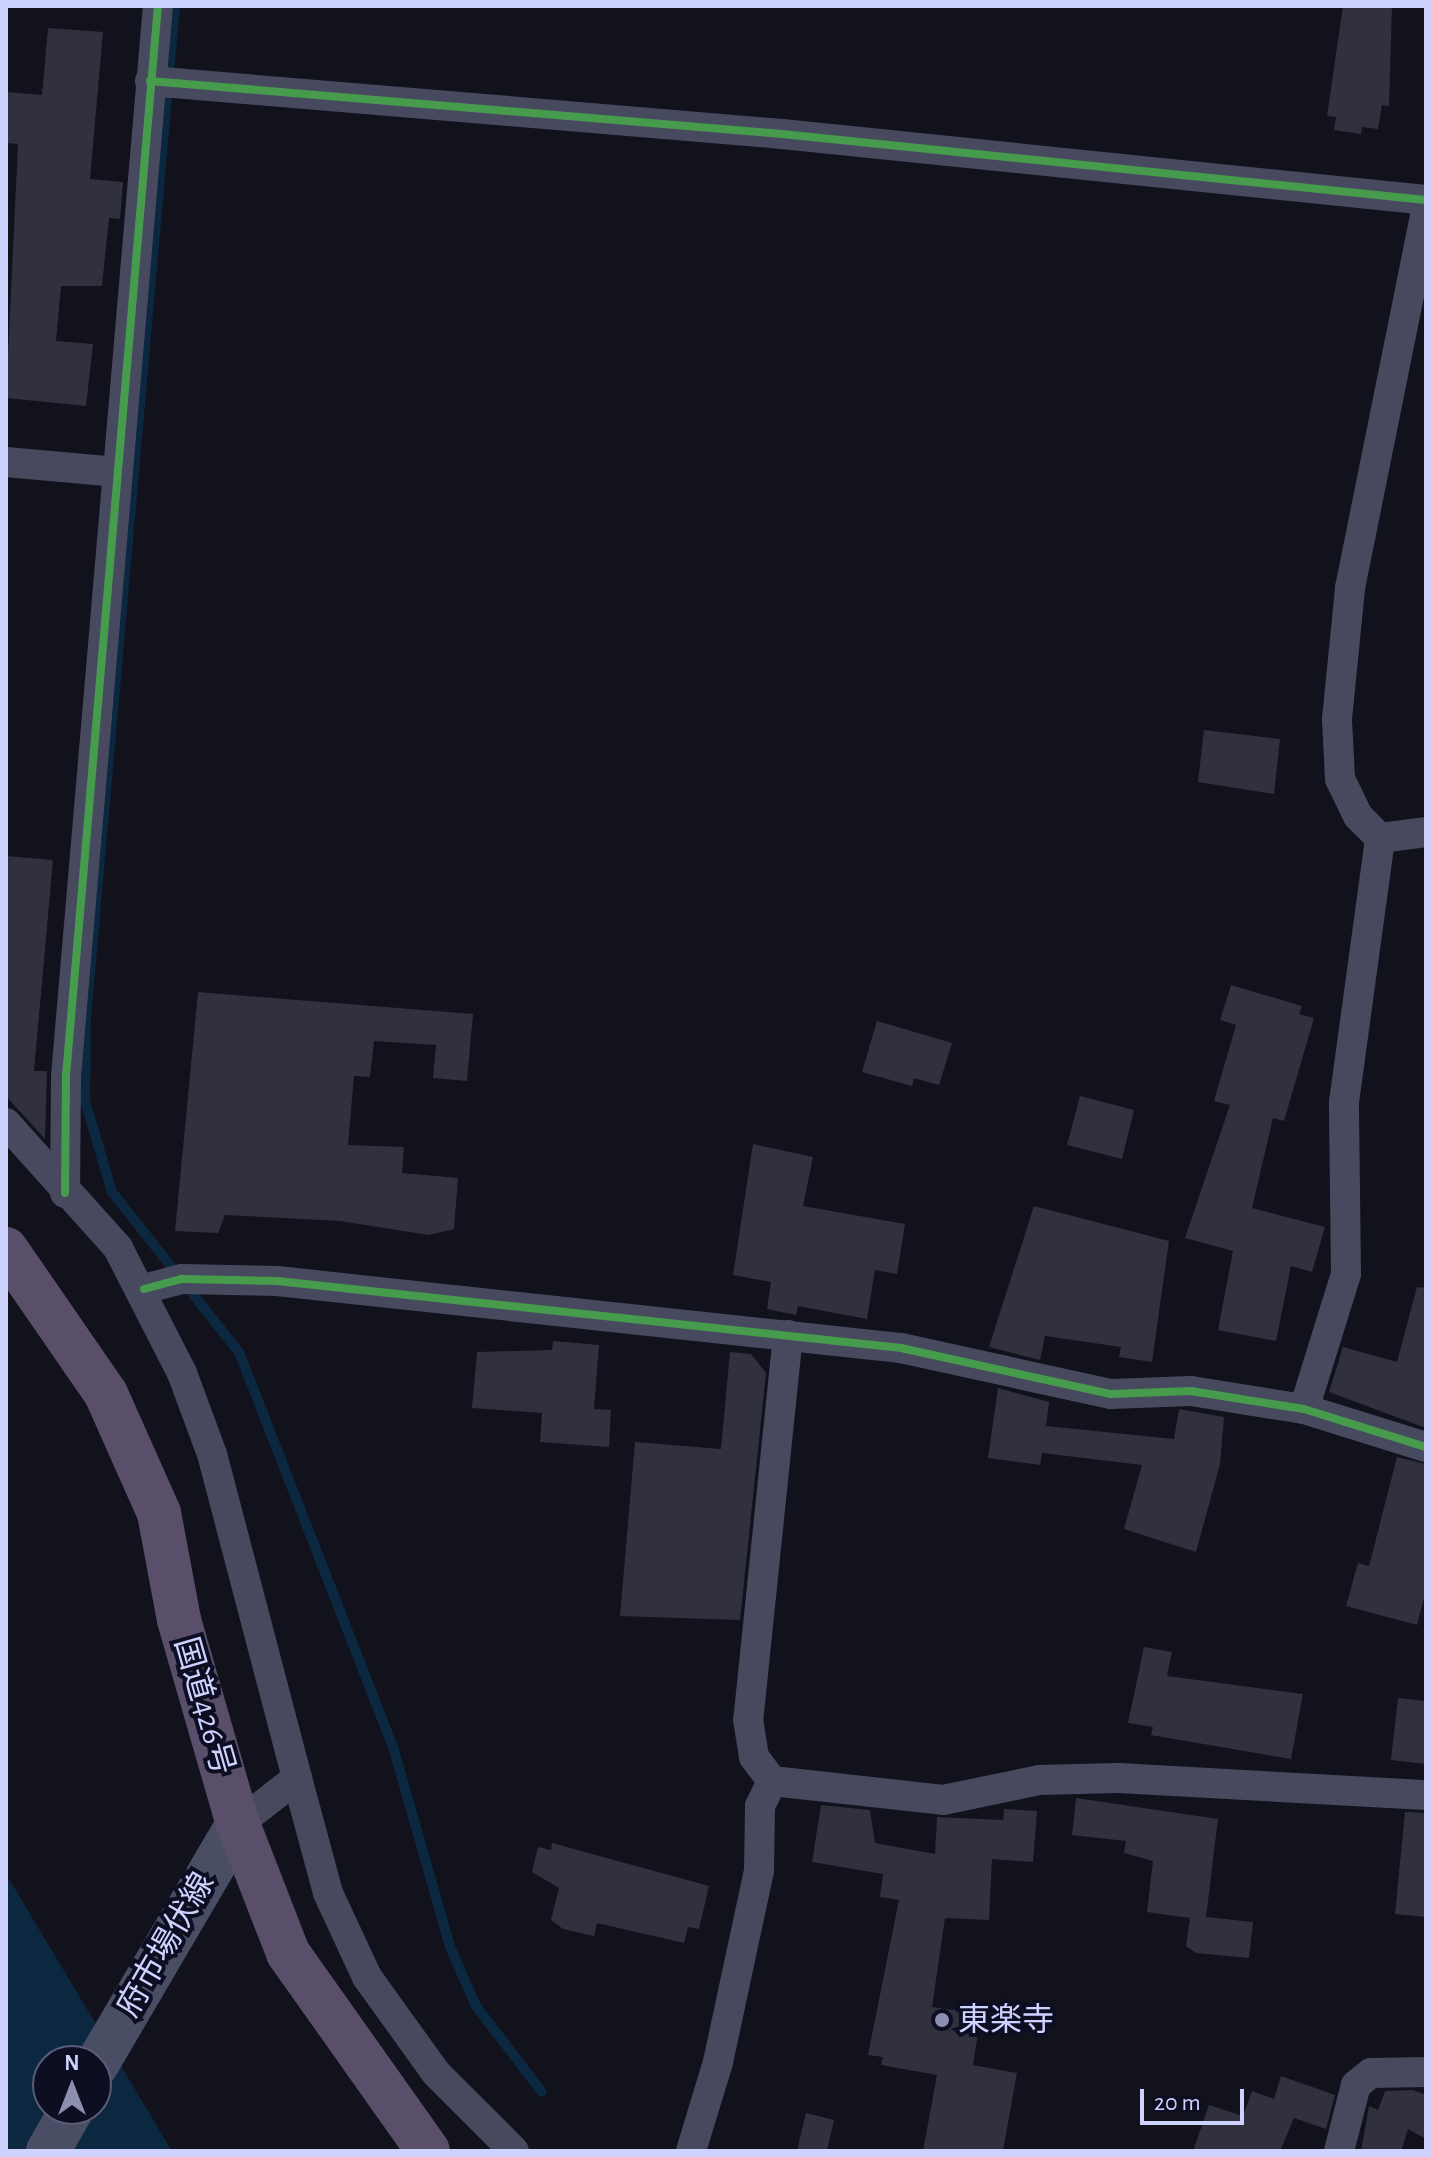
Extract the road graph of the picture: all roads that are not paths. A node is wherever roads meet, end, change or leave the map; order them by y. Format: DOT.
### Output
graph roads {
  1 [pos="158,6"];
  2 [pos="150,81"];
  3 [pos="1426,200"];
  4 [pos="1426,212"];
  5 [pos="6,462"];
  6 [pos="118,472"];
  7 [pos="1426,832"];
  8 [pos="1380,838"];
  9 [pos="6,1123"];
  10 [pos="65,1193"];
  11 [pos="6,1249"];
  12 [pos="144,1289"];
  13 [pos="788,1335"];
  14 [pos="1304,1409"];
  15 [pos="1426,1447"];
  16 [pos="297,1778"];
  17 [pos="772,1781"];
  18 [pos="1426,1795"];
  19 [pos="238,1824"];
  20 [pos="108,2045"];
  21 [pos="1426,2072"];
  22 [pos="63,2125"];
  23 [pos="701,2149"];
  24 [pos="48,2151"];
  25 [pos="428,2151"];
  26 [pos="514,2151"];
  27 [pos="1339,2151"];
  1 -- 2 [label="street"];
  2 -- 3 [label="street"];
  2 -- 6 [label="street"];
  4 -- 8 [label="street"];
  5 -- 6 [label="street"];
  6 -- 10 [label="street"];
  7 -- 8 [label="street"];
  8 -- 14 [label="street"];
  9 -- 10 [label="street"];
  10 -- 12 [label="street"];
  11 -- 19 [label="highway, 国道426号"];
  12 -- 13 [label="street"];
  12 -- 16 [label="street"];
  13 -- 14 [label="street"];
  13 -- 17 [label="street"];
  14 -- 15 [label="street"];
  16 -- 19 [label="street"];
  16 -- 26 [label="street"];
  17 -- 18 [label="street"];
  17 -- 23 [label="street"];
  19 -- 20 [label="main road, 府市場伏線"];
  19 -- 25 [label="highway, 国道426号"];
  21 -- 27 [label="street"];
  22 -- 24 [label="main road"];
}
